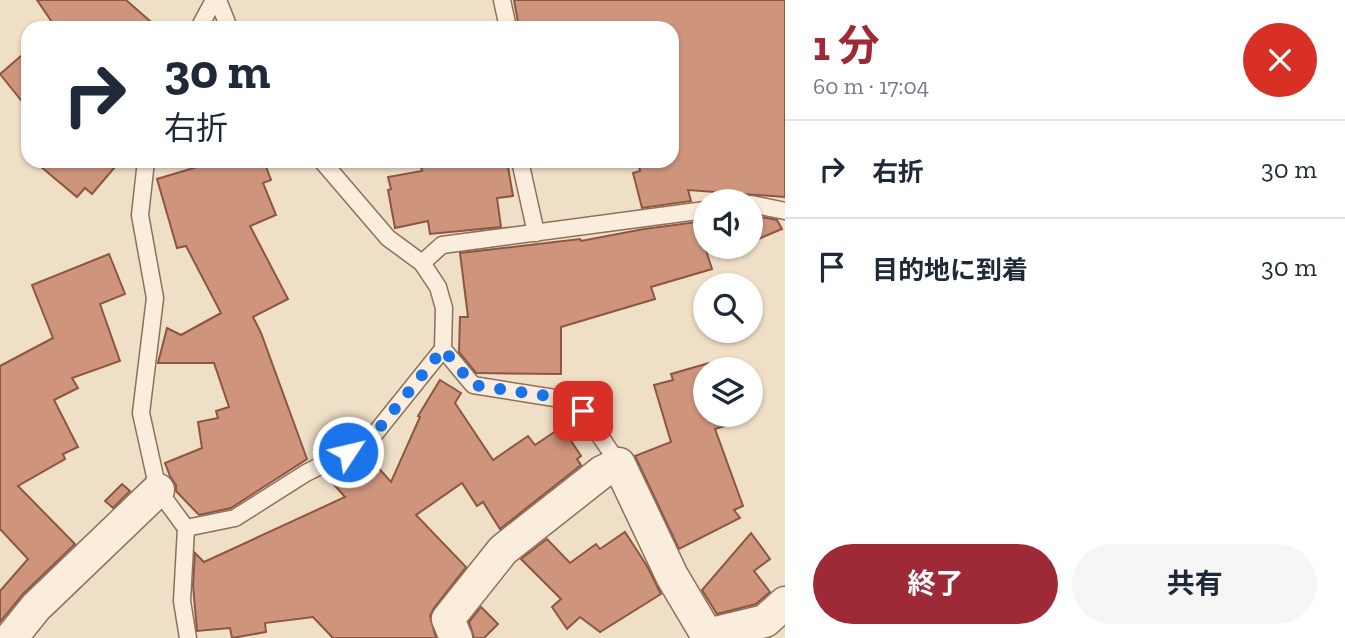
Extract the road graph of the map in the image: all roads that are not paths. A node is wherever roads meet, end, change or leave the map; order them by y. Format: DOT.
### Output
graph roads {
  1 [pos="216,0"];
  2 [pos="502,0"];
  3 [pos="203,21"];
  4 [pos="226,21"];
  5 [pos="506,21"];
  6 [pos="145,168"];
  7 [pos="328,168"];
  8 [pos="522,168"];
  9 [pos="763,206"];
  10 [pos="785,211"];
  11 [pos="693,212"];
  12 [pos="536,233"];
  13 [pos="422,263"];
  14 [pos="443,349"];
  15 [pos="619,464"];
  16 [pos="158,490"];
  17 [pos="186,528"];
  18 [pos="785,603"];
  19 [pos="11,638"];
  20 [pos="188,638"];
  21 [pos="456,638"];
  1 -- 3 [label="lane"];
  1 -- 4 [label="lane"];
  2 -- 5 [label="lane"];
  6 -- 16 [label="lane"];
  7 -- 13 [label="lane"];
  8 -- 12 [label="lane"];
  9 -- 10 [label="lane"];
  11 -- 12 [label="lane"];
  12 -- 13 [label="lane"];
  13 -- 14 [label="lane"];
  14 -- 15 [label="lane"];
  14 -- 17 [label="lane"];
  15 -- 18 [label="street"];
  15 -- 21 [label="street"];
  16 -- 17 [label="lane"];
  16 -- 19 [label="street"];
  17 -- 20 [label="lane"];
}
